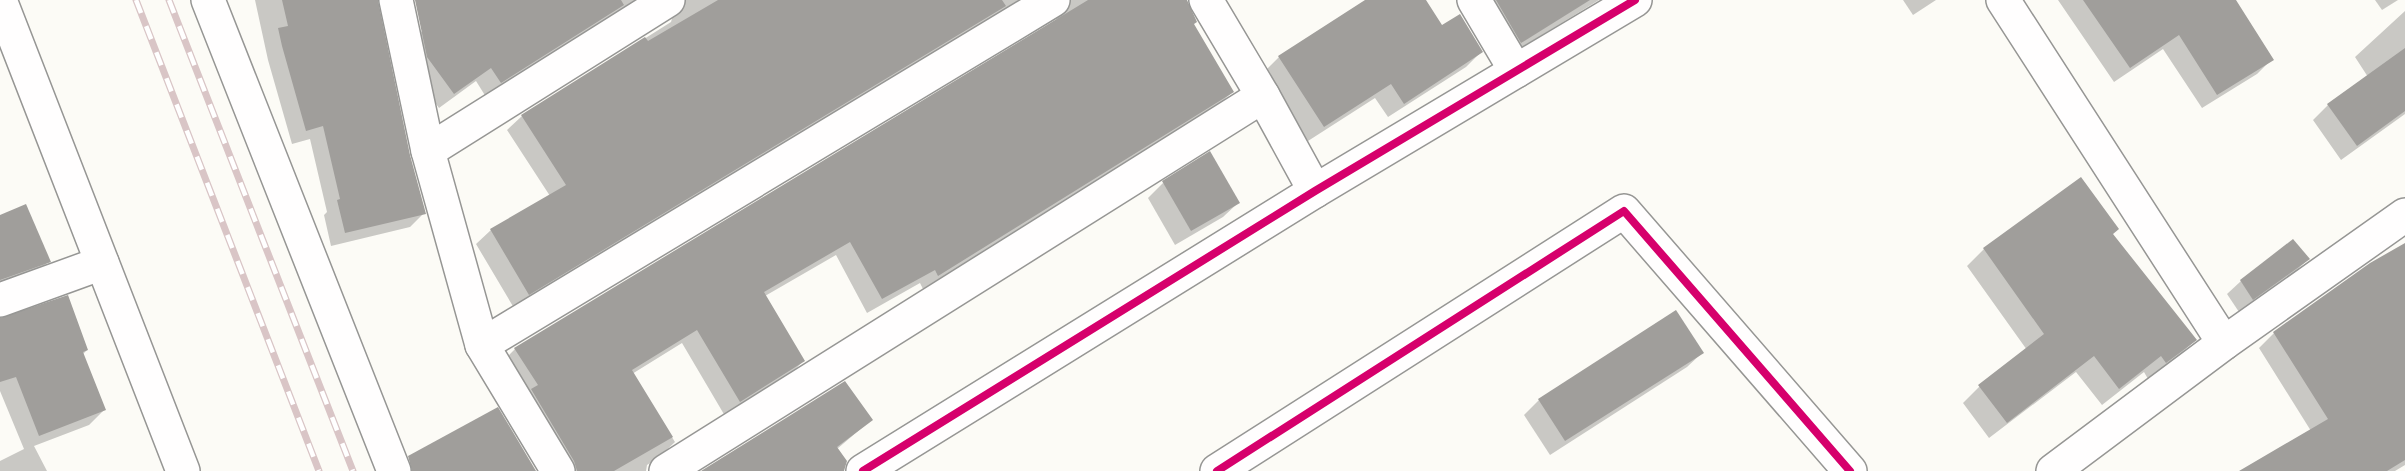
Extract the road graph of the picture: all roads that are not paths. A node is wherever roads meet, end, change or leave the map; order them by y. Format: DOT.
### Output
graph roads {
  1 [pos="0,0"];
  2 [pos="208,0"];
  3 [pos="396,0"];
  4 [pos="668,0"];
  5 [pos="1053,0"];
  6 [pos="1206,0"];
  7 [pos="1474,0"];
  8 [pos="1635,0"];
  9 [pos="2003,0"];
  10 [pos="1516,71"];
  11 [pos="1263,96"];
  12 [pos="428,151"];
  13 [pos="1315,191"];
  14 [pos="2405,215"];
  15 [pos="102,263"];
  16 [pos="0,300"];
  17 [pos="2224,343"];
  18 [pos="482,345"];
  19 [pos="183,471"];
  20 [pos="394,471"];
  21 [pos="558,471"];
  22 [pos="666,471"];
  23 [pos="863,471"];
  24 [pos="1217,471"];
  25 [pos="1850,471"];
  26 [pos="2053,471"];
  1 -- 15 [label="street"];
  2 -- 20 [label="street"];
  3 -- 12 [label="street"];
  4 -- 12 [label="street"];
  5 -- 18 [label="street"];
  6 -- 11 [label="street"];
  7 -- 10 [label="street"];
  8 -- 10 [label="street"];
  9 -- 17 [label="street"];
  10 -- 13 [label="street"];
  11 -- 13 [label="street"];
  11 -- 22 [label="street"];
  12 -- 18 [label="street"];
  13 -- 23 [label="street"];
  14 -- 17 [label="street"];
  15 -- 16 [label="street"];
  15 -- 19 [label="street"];
  17 -- 26 [label="street"];
  18 -- 21 [label="street"];
  24 -- 25 [label="street"];
}
